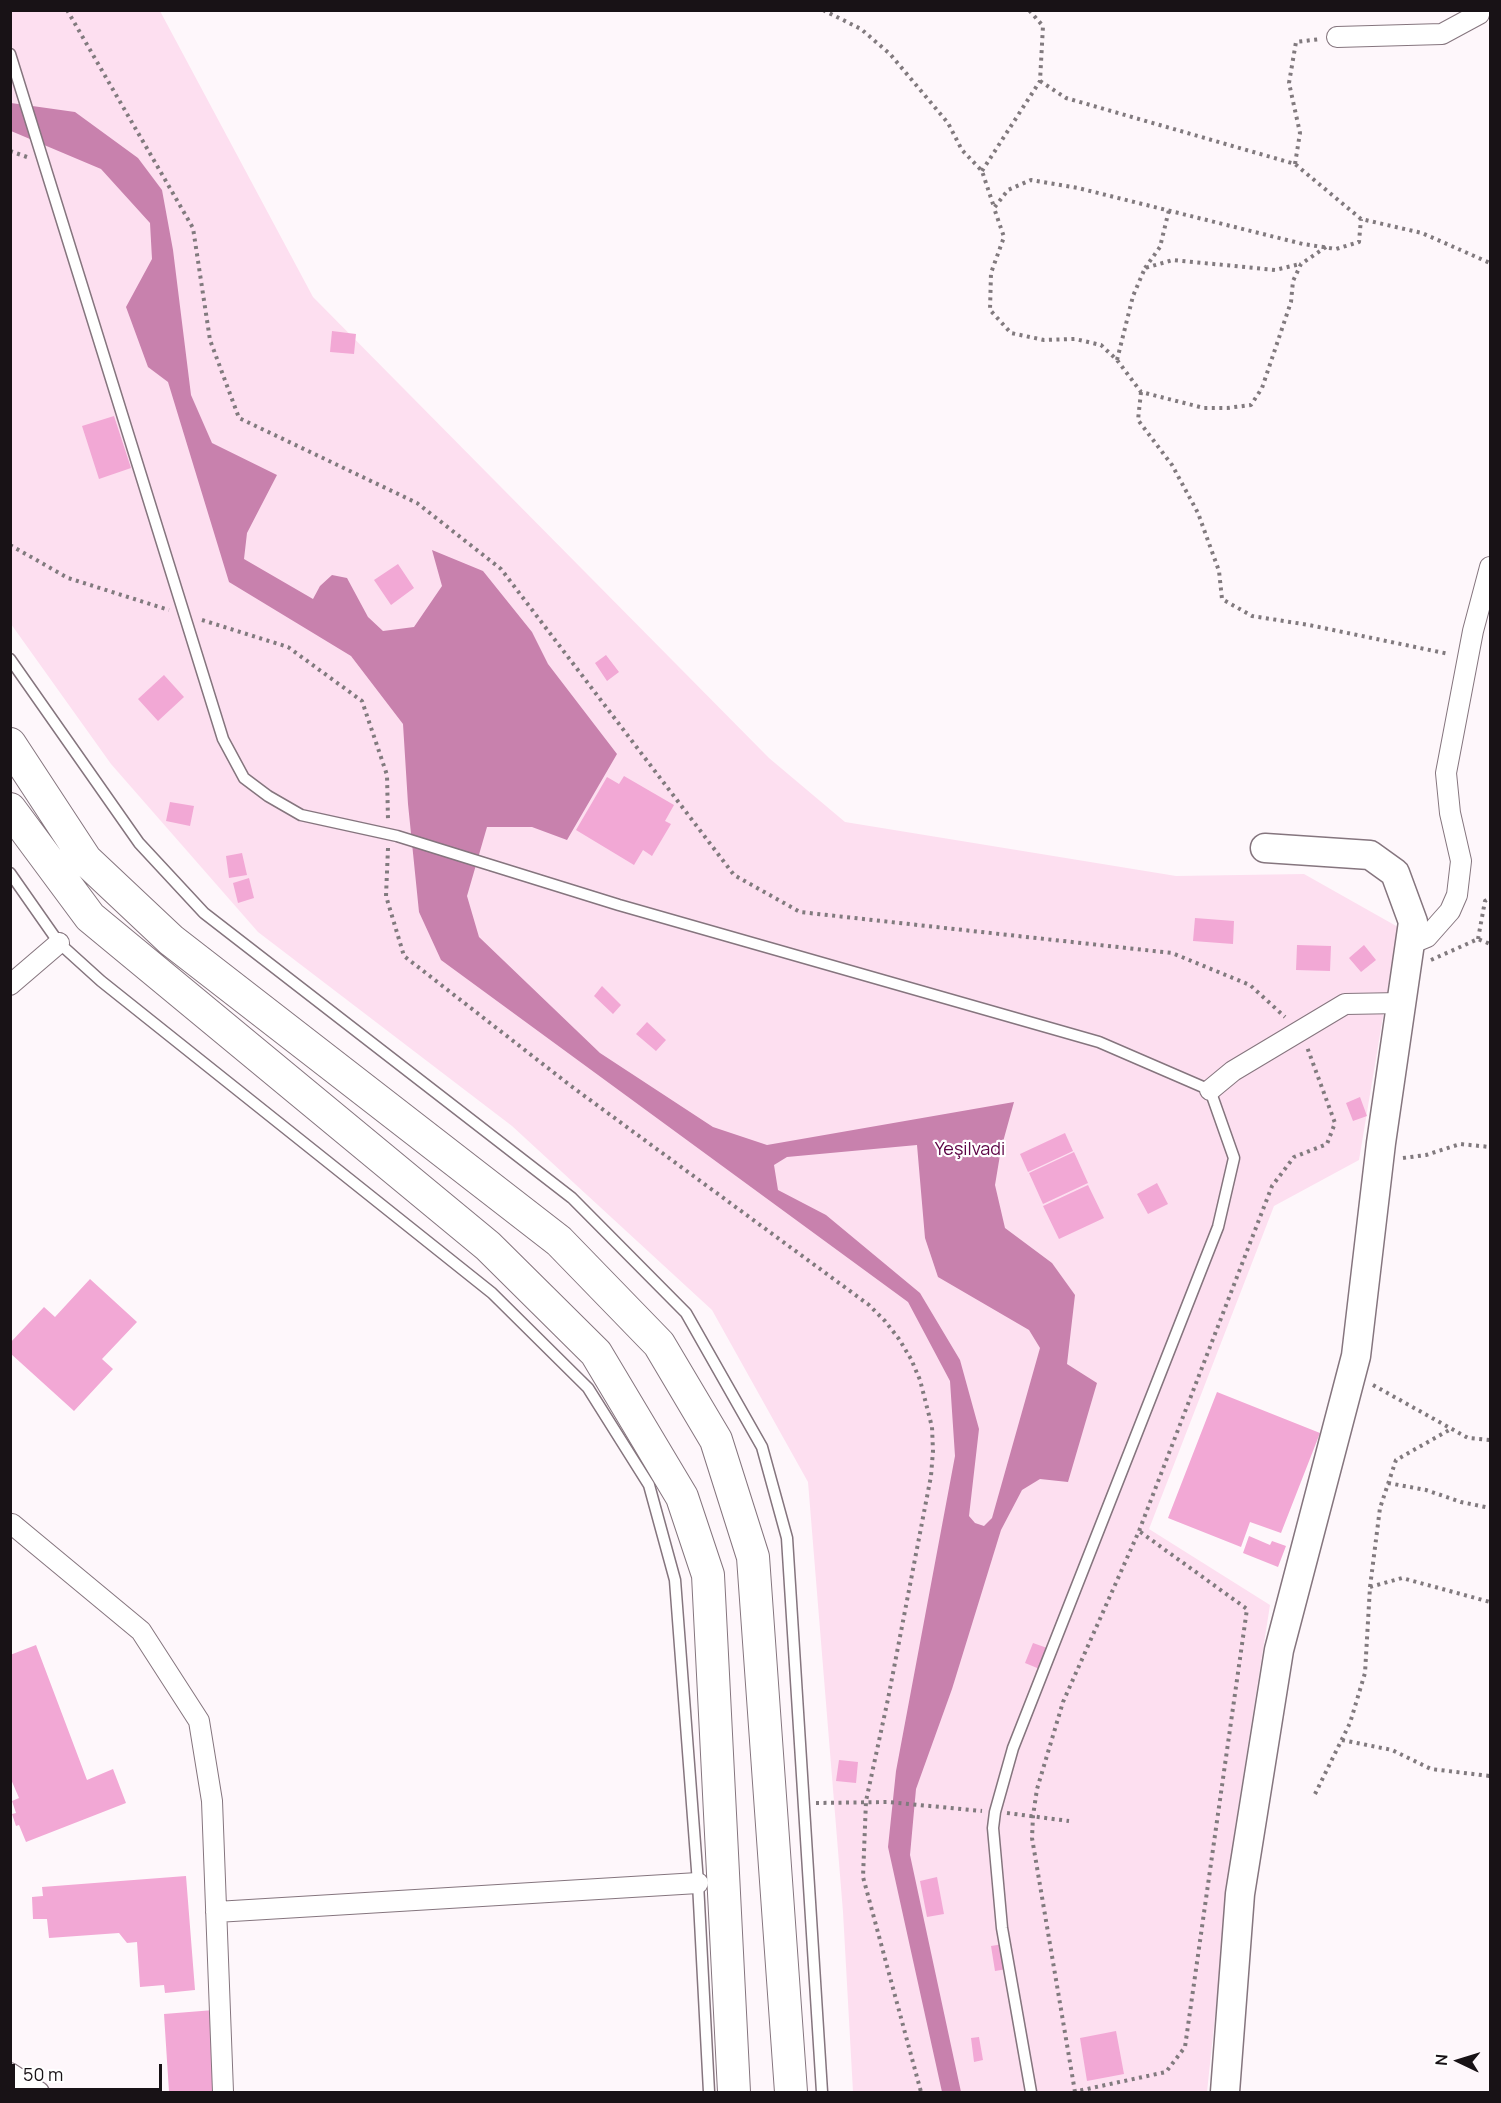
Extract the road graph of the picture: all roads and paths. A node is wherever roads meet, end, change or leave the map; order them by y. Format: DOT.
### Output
graph roads {
  1 [pos="67,10"];
  2 [pos="823,10"];
  3 [pos="1029,10"];
  4 [pos="1480,10"];
  5 [pos="1337,37"];
  6 [pos="10,54"];
  7 [pos="1040,81"];
  8 [pos="1295,164"];
  9 [pos="982,171"];
  10 [pos="994,208"];
  11 [pos="1169,210"];
  12 [pos="1361,219"];
  13 [pos="1326,248"];
  14 [pos="1491,263"];
  15 [pos="1301,264"];
  16 [pos="1145,268"];
  17 [pos="1117,360"];
  18 [pos="1141,392"];
  19 [pos="10,545"];
  20 [pos="1491,567"];
  21 [pos="184,615"];
  22 [pos="1468,658"];
  23 [pos="10,659"];
  24 [pos="10,744"];
  25 [pos="10,809"];
  26 [pos="393,835"];
  27 [pos="1265,848"];
  28 [pos="10,873"];
  29 [pos="1491,898"];
  30 [pos="1478,939"];
  31 [pos="58,943"];
  32 [pos="1410,944"];
  33 [pos="1491,944"];
  34 [pos="1405,973"];
  35 [pos="10,985"];
  36 [pos="1401,1003"];
  37 [pos="1301,1031"];
  38 [pos="1210,1090"];
  39 [pos="1491,1147"];
  40 [pos="1379,1161"];
  41 [pos="1352,1373"];
  42 [pos="1451,1429"];
  43 [pos="1491,1440"];
  44 [pos="1388,1483"];
  45 [pos="1491,1508"];
  46 [pos="11,1524"];
  47 [pos="1139,1531"];
  48 [pos="1370,1587"];
  49 [pos="1491,1602"];
  50 [pos="1342,1740"];
  51 [pos="1491,1776"];
  52 [pos="1316,1794"];
  53 [pos="866,1801"];
  54 [pos="805,1803"];
  55 [pos="916,1803"];
  56 [pos="698,1883"];
  57 [pos="216,1912"];
  58 [pos="10,2073"];
  59 [pos="39,2092"];
  60 [pos="223,2092"];
  61 [pos="709,2092"];
  62 [pos="734,2092"];
  63 [pos="791,2092"];
  64 [pos="822,2092"];
  65 [pos="921,2092"];
  66 [pos="1031,2092"];
  67 [pos="1073,2092"];
  68 [pos="1225,2092"];
  1 -- 37 [label="path"];
  2 -- 9 [label="path"];
  3 -- 7 [label="path"];
  4 -- 5 [label="street"];
  5 -- 8 [label="path"];
  6 -- 21 [label="lane"];
  7 -- 8 [label="path"];
  7 -- 9 [label="path"];
  8 -- 12 [label="path"];
  9 -- 10 [label="path"];
  10 -- 11 [label="path"];
  10 -- 17 [label="path"];
  11 -- 13 [label="path"];
  11 -- 16 [label="path"];
  12 -- 13 [label="path"];
  12 -- 14 [label="path"];
  13 -- 15 [label="path"];
  15 -- 16 [label="path"];
  15 -- 18 [label="path"];
  16 -- 17 [label="path"];
  17 -- 18 [label="path"];
  18 -- 22 [label="path"];
  19 -- 21 [label="path"];
  20 -- 22 [label="street"];
  21 -- 26 [label="lane"];
  21 -- 26 [label="path"];
  22 -- 32 [label="street"];
  23 -- 54 [label="lane"];
  24 -- 63 [label="main road"];
  25 -- 62 [label="main road"];
  26 -- 38 [label="lane"];
  26 -- 53 [label="path"];
  27 -- 32 [label="street"];
  28 -- 31 [label="lane"];
  29 -- 30 [label="path"];
  30 -- 33 [label="path"];
  30 -- 34 [label="path"];
  31 -- 35 [label="street"];
  31 -- 56 [label="lane"];
  32 -- 34 [label="street"];
  34 -- 36 [label="street"];
  36 -- 37 [label="street"];
  36 -- 40 [label="street"];
  37 -- 38 [label="street"];
  37 -- 47 [label="path"];
  38 -- 66 [label="lane"];
  39 -- 40 [label="path"];
  40 -- 41 [label="street"];
  41 -- 42 [label="path"];
  41 -- 68 [label="street"];
  42 -- 43 [label="path"];
  42 -- 44 [label="path"];
  44 -- 45 [label="path"];
  44 -- 48 [label="path"];
  46 -- 57 [label="street"];
  47 -- 67 [label="path"];
  47 -- 67 [label="path"];
  48 -- 49 [label="path"];
  48 -- 50 [label="path"];
  50 -- 51 [label="path"];
  50 -- 52 [label="path"];
  53 -- 54 [label="path"];
  53 -- 55 [label="path"];
  53 -- 65 [label="path"];
  54 -- 64 [label="lane"];
  56 -- 57 [label="street"];
  56 -- 61 [label="lane"];
  57 -- 60 [label="street"];
  58 -- 59 [label="street"];
}
